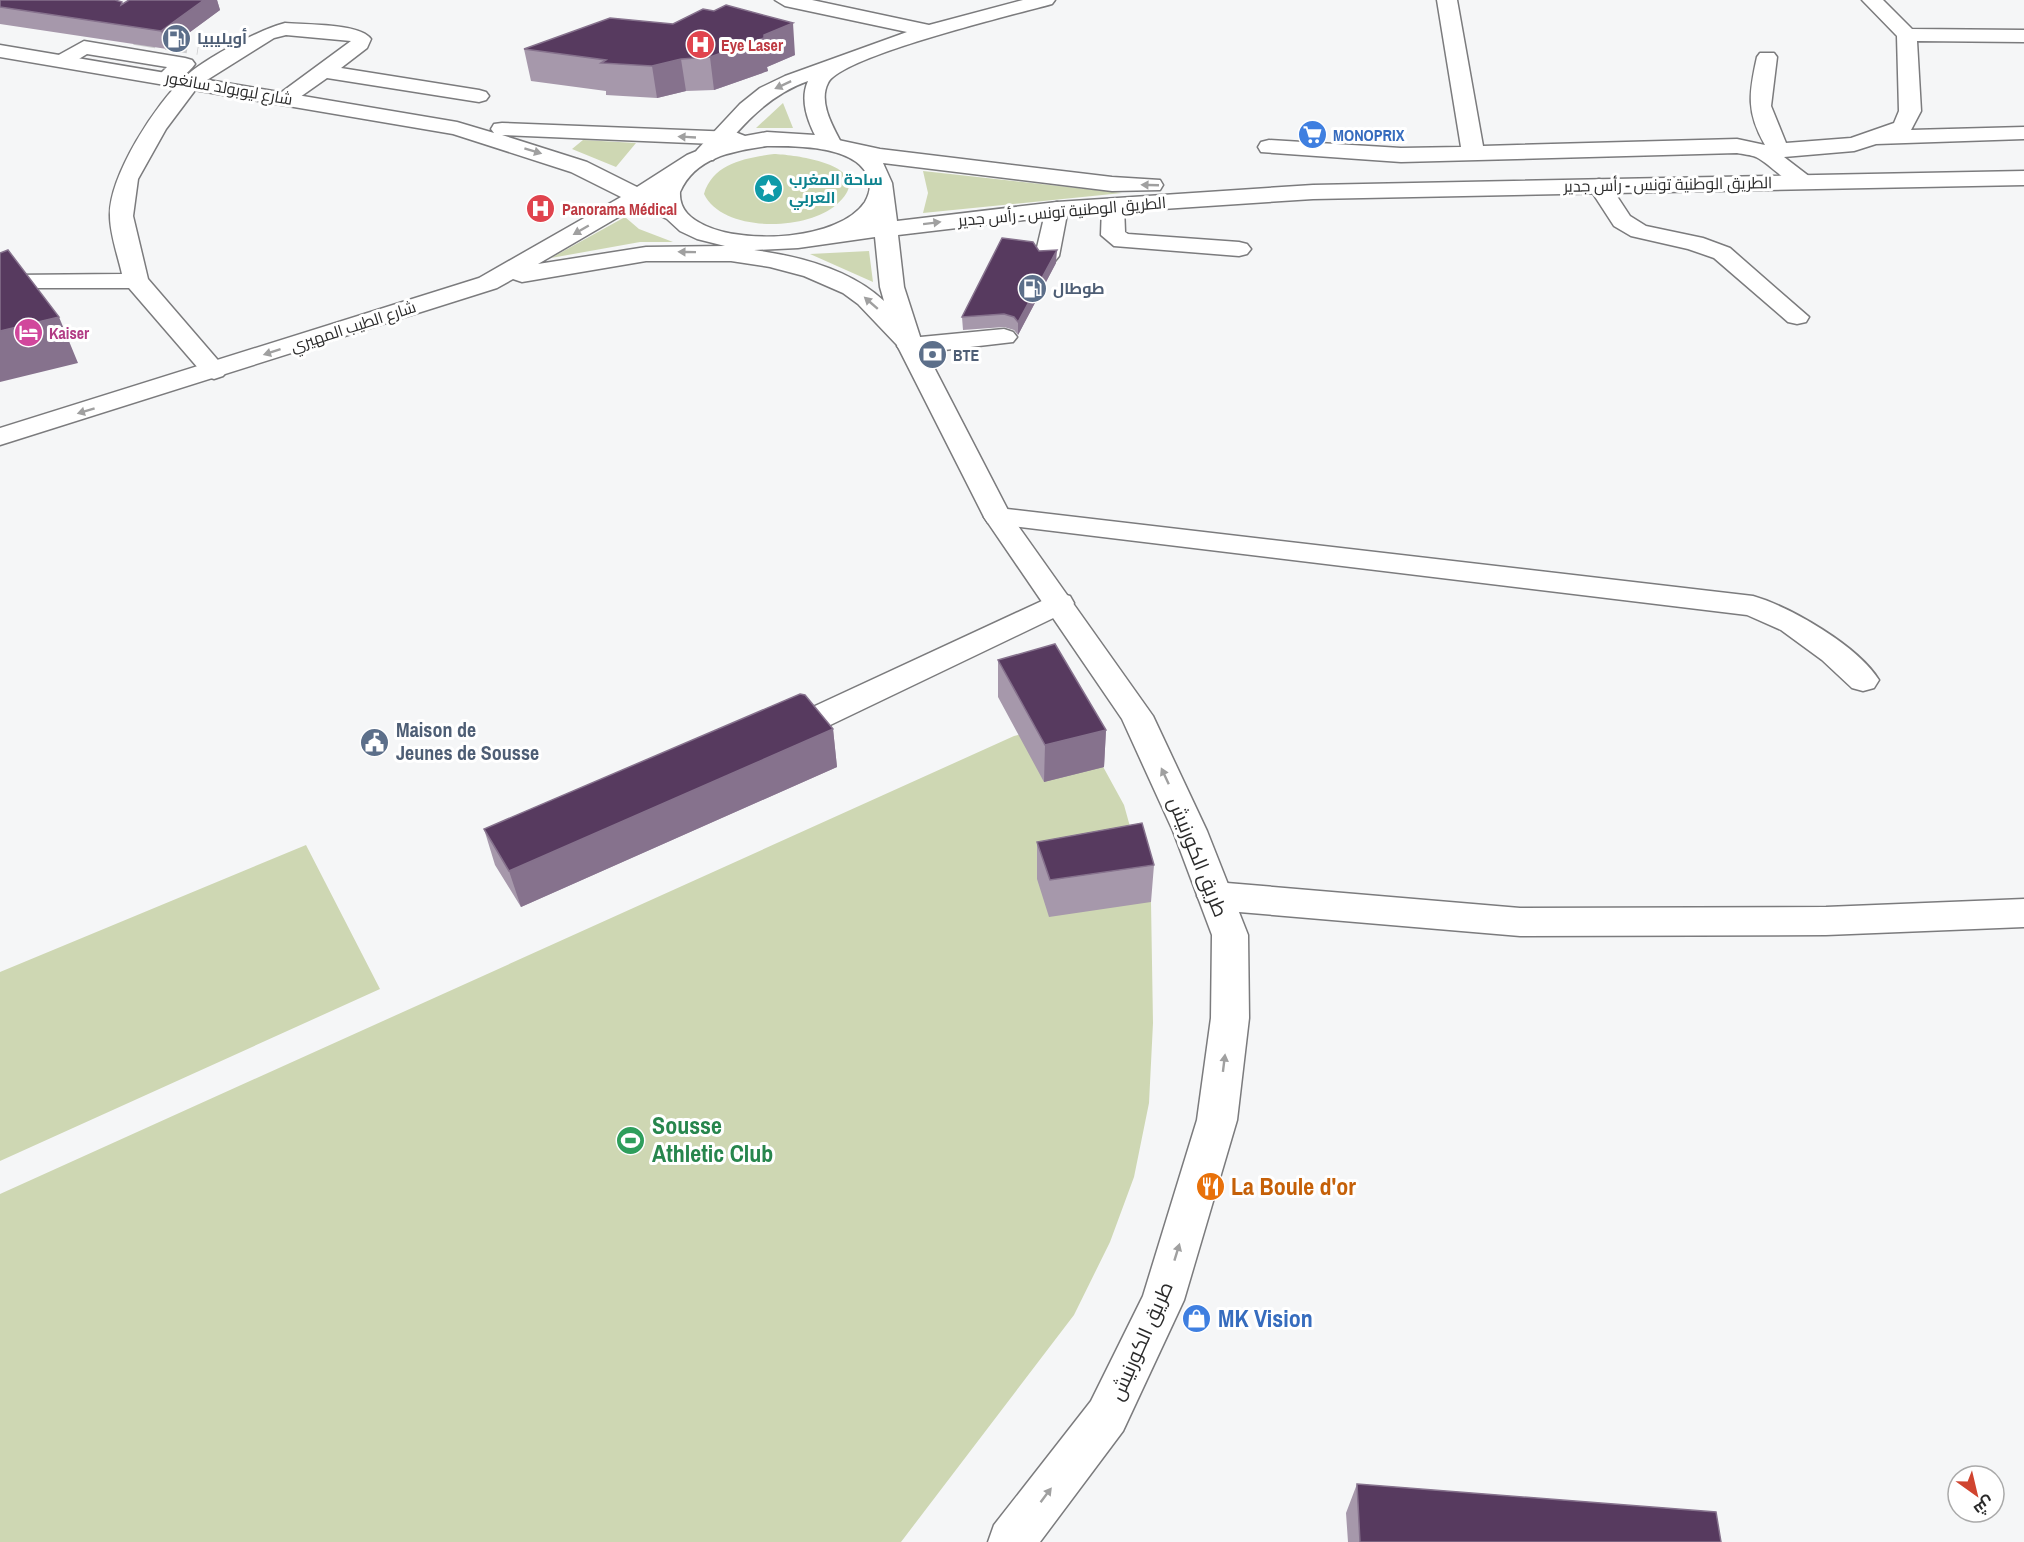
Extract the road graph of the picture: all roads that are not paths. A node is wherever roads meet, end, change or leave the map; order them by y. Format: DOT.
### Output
graph roads {
  1 [pos="785,0"];
  2 [pos="1045,0"];
  3 [pos="1447,0"];
  4 [pos="1872,0"];
  5 [pos="816,2"];
  6 [pos="928,32"];
  7 [pos="115,33"];
  8 [pos="1907,34"];
  9 [pos="2024,36"];
  10 [pos="84,47"];
  11 [pos="204,48"];
  12 [pos="0,51"];
  13 [pos="1767,57"];
  14 [pos="62,61"];
  15 [pos="837,63"];
  16 [pos="323,71"];
  17 [pos="188,73"];
  18 [pos="479,96"];
  19 [pos="286,98"];
  20 [pos="457,128"];
  21 [pos="2024,133"];
  22 [pos="1878,138"];
  23 [pos="835,145"];
  24 [pos="712,146"];
  25 [pos="1269,147"];
  26 [pos="1771,152"];
  27 [pos="1473,153"];
  28 [pos="685,167"];
  29 [pos="2024,178"];
  30 [pos="1803,180"];
  31 [pos="1599,186"];
  32 [pos="882,192"];
  33 [pos="1313,192"];
  34 [pos="639,196"];
  35 [pos="1113,206"];
  36 [pos="1057,209"];
  37 [pos="675,214"];
  38 [pos="885,229"];
  39 [pos="811,238"];
  40 [pos="1239,249"];
  41 [pos="1047,256"];
  42 [pos="2,281"];
  43 [pos="136,281"];
  44 [pos="488,283"];
  45 [pos="1797,317"];
  46 [pos="1004,337"];
  47 [pos="910,346"];
  48 [pos="214,371"];
  49 [pos="0,437"];
  50 [pos="998,517"];
  51 [pos="1059,603"];
  52 [pos="1863,680"];
  53 [pos="813,720"];
  54 [pos="1215,896"];
  55 [pos="2024,913"];
  56 [pos="1011,1542"];
  1 -- 5 [label="main road"];
  2 -- 6 [label="main road"];
  3 -- 27 [label="main road"];
  4 -- 8 [label="main road"];
  5 -- 6 [label="main road"];
  6 -- 15 [label="main road"];
  7 -- 10 [label="main road"];
  8 -- 9 [label="main road"];
  8 -- 22 [label="main road"];
  10 -- 14 [label="main road"];
  10 -- 17 [label="main road"];
  11 -- 17 [label="main road"];
  12 -- 14 [label="main road, شارع ليوبولد سانغور"];
  13 -- 26 [label="main road"];
  14 -- 17 [label="main road, شارع ليوبولد سانغور"];
  15 -- 23 [label="main road"];
  15 -- 24 [label="main road, one-way"];
  16 -- 17 [label="main road"];
  16 -- 18 [label="main road"];
  16 -- 19 [label="main road"];
  17 -- 19 [label="main road, شارع ليوبولد سانغور"];
  17 -- 43 [label="main road"];
  19 -- 20 [label="main road, شارع ليوبولد سانغور"];
  24 -- 20 [label="main road, شارع ليوبولد سانغور, one-way"];
  20 -- 34 [label="main road, شارع ليوبولد سانغور, one-way"];
  21 -- 22 [label="main road"];
  22 -- 26 [label="main road"];
  23 -- 24 [label="main road"];
  23 -- 32 [label="main road, طريق الكورنيش"];
  33 -- 23 [label="main road, الطريق الوطنية تونس - رأس جدير, one-way"];
  24 -- 28 [label="main road, شارع الطيب المهيري"];
  25 -- 27 [label="main road"];
  26 -- 27 [label="main road"];
  26 -- 30 [label="main road"];
  28 -- 34 [label="main road, شارع الطيب المهيري"];
  28 -- 37 [label="main road"];
  29 -- 30 [label="main road, الطريق الوطنية تونس - رأس جدير"];
  30 -- 31 [label="main road, الطريق الوطنية تونس - رأس جدير"];
  31 -- 33 [label="main road, الطريق الوطنية تونس - رأس جدير"];
  31 -- 45 [label="main road"];
  32 -- 38 [label="main road, طريق الكورنيش"];
  32 -- 39 [label="main road"];
  33 -- 35 [label="main road, الطريق الوطنية تونس - رأس جدير"];
  34 -- 37 [label="main road, شارع ليوبولد سانغور"];
  34 -- 44 [label="main road, شارع الطيب المهيري, one-way"];
  35 -- 36 [label="main road, الطريق الوطنية تونس - رأس جدير"];
  35 -- 40 [label="main road"];
  38 -- 36 [label="main road, الطريق الوطنية تونس - رأس جدير, one-way"];
  36 -- 41 [label="main road"];
  37 -- 39 [label="main road, شارع ليوبولد سانغور"];
  38 -- 39 [label="main road, الطريق الوطنية تونس - رأس جدير"];
  38 -- 47 [label="main road, طريق الكورنيش"];
  42 -- 43 [label="main road"];
  43 -- 48 [label="main road"];
  47 -- 44 [label="main road, one-way"];
  44 -- 48 [label="main road, شارع الطيب المهيري, one-way"];
  46 -- 47 [label="main road"];
  47 -- 50 [label="main road, طريق الكورنيش"];
  48 -- 49 [label="main road, شارع الطيب المهيري, one-way"];
  50 -- 51 [label="main road, طريق الكورنيش"];
  50 -- 52 [label="main road"];
  51 -- 53 [label="main road"];
  54 -- 51 [label="main road, طريق الكورنيش, one-way"];
  54 -- 55 [label="main road"];
  56 -- 54 [label="main road, طريق الكورنيش, one-way"];
}
